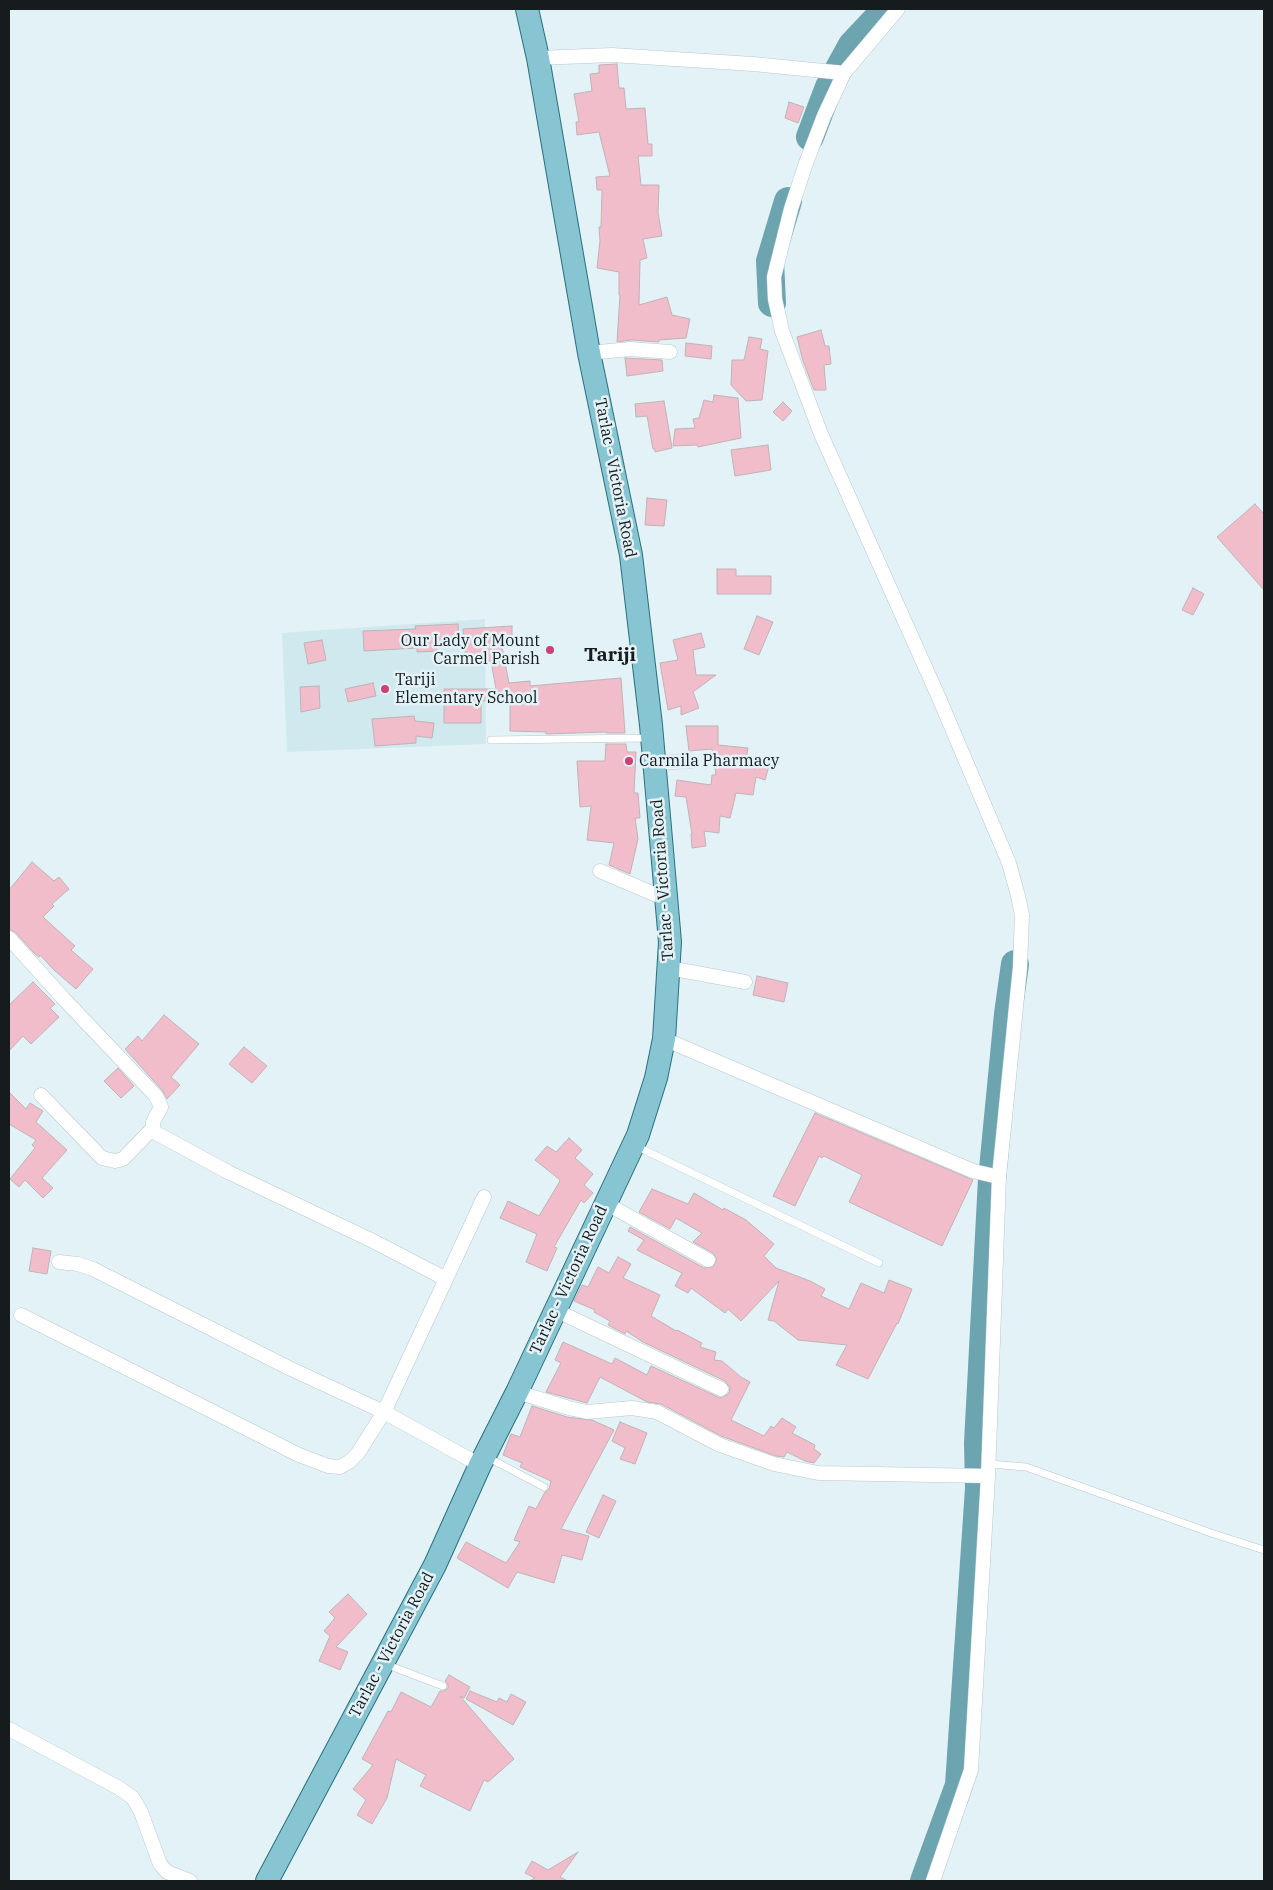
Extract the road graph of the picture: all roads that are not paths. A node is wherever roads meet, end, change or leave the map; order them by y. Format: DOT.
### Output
graph roads {
  1 [pos="527,9"];
  2 [pos="898,9"];
  3 [pos="538,58"];
  4 [pos="844,73"];
  5 [pos="670,352"];
  6 [pos="589,353"];
  7 [pos="652,738"];
  8 [pos="491,740"];
  9 [pos="691,761"];
  10 [pos="654,763"];
  11 [pos="600,871"];
  12 [pos="666,899"];
  13 [pos="9,938"];
  14 [pos="668,968"];
  15 [pos="745,982"];
  16 [pos="664,1039"];
  17 [pos="41,1095"];
  18 [pos="153,1128"];
  19 [pos="633,1145"];
  20 [pos="998,1176"];
  21 [pos="484,1197"];
  22 [pos="605,1203"];
  23 [pos="708,1260"];
  24 [pos="59,1262"];
  25 [pos="879,1263"];
  26 [pos="446,1279"];
  27 [pos="555,1310"];
  28 [pos="21,1315"];
  29 [pos="722,1389"];
  30 [pos="517,1392"];
  31 [pos="384,1412"];
  32 [pos="483,1460"];
  33 [pos="987,1472"];
  34 [pos="544,1487"];
  35 [pos="1264,1550"];
  36 [pos="383,1663"];
  37 [pos="443,1686"];
  38 [pos="9,1729"];
  39 [pos="190,1881"];
  40 [pos="267,1881"];
  41 [pos="932,1881"];
  1 -- 3 [label="main road, Tarlac - Victoria Road"];
  2 -- 4 [label="street"];
  3 -- 4 [label="street"];
  3 -- 6 [label="main road, Tarlac - Victoria Road"];
  4 -- 20 [label="street"];
  5 -- 6 [label="street"];
  6 -- 7 [label="main road, Tarlac - Victoria Road"];
  7 -- 8 [label="lane"];
  7 -- 10 [label="main road, Tarlac - Victoria Road"];
  9 -- 10 [label="street"];
  10 -- 12 [label="main road, Tarlac - Victoria Road"];
  11 -- 12 [label="street"];
  12 -- 14 [label="main road, Tarlac - Victoria Road"];
  13 -- 18 [label="street"];
  14 -- 15 [label="street"];
  14 -- 16 [label="main road, Tarlac - Victoria Road"];
  16 -- 19 [label="main road, Tarlac - Victoria Road"];
  16 -- 20 [label="street"];
  17 -- 18 [label="street"];
  18 -- 26 [label="street"];
  19 -- 22 [label="main road, Tarlac - Victoria Road"];
  19 -- 25 [label="lane"];
  20 -- 33 [label="street"];
  21 -- 26 [label="street"];
  22 -- 23 [label="street"];
  22 -- 27 [label="main road, Tarlac - Victoria Road"];
  24 -- 31 [label="street"];
  26 -- 31 [label="street"];
  27 -- 29 [label="street"];
  27 -- 30 [label="main road, Tarlac - Victoria Road"];
  28 -- 31 [label="street"];
  30 -- 32 [label="main road, Tarlac - Victoria Road"];
  30 -- 33 [label="street"];
  31 -- 32 [label="street"];
  32 -- 34 [label="lane"];
  32 -- 36 [label="main road, Tarlac - Victoria Road"];
  33 -- 35 [label="lane"];
  33 -- 41 [label="street"];
  36 -- 37 [label="lane"];
  36 -- 40 [label="main road, Tarlac - Victoria Road"];
  38 -- 39 [label="street"];
}
